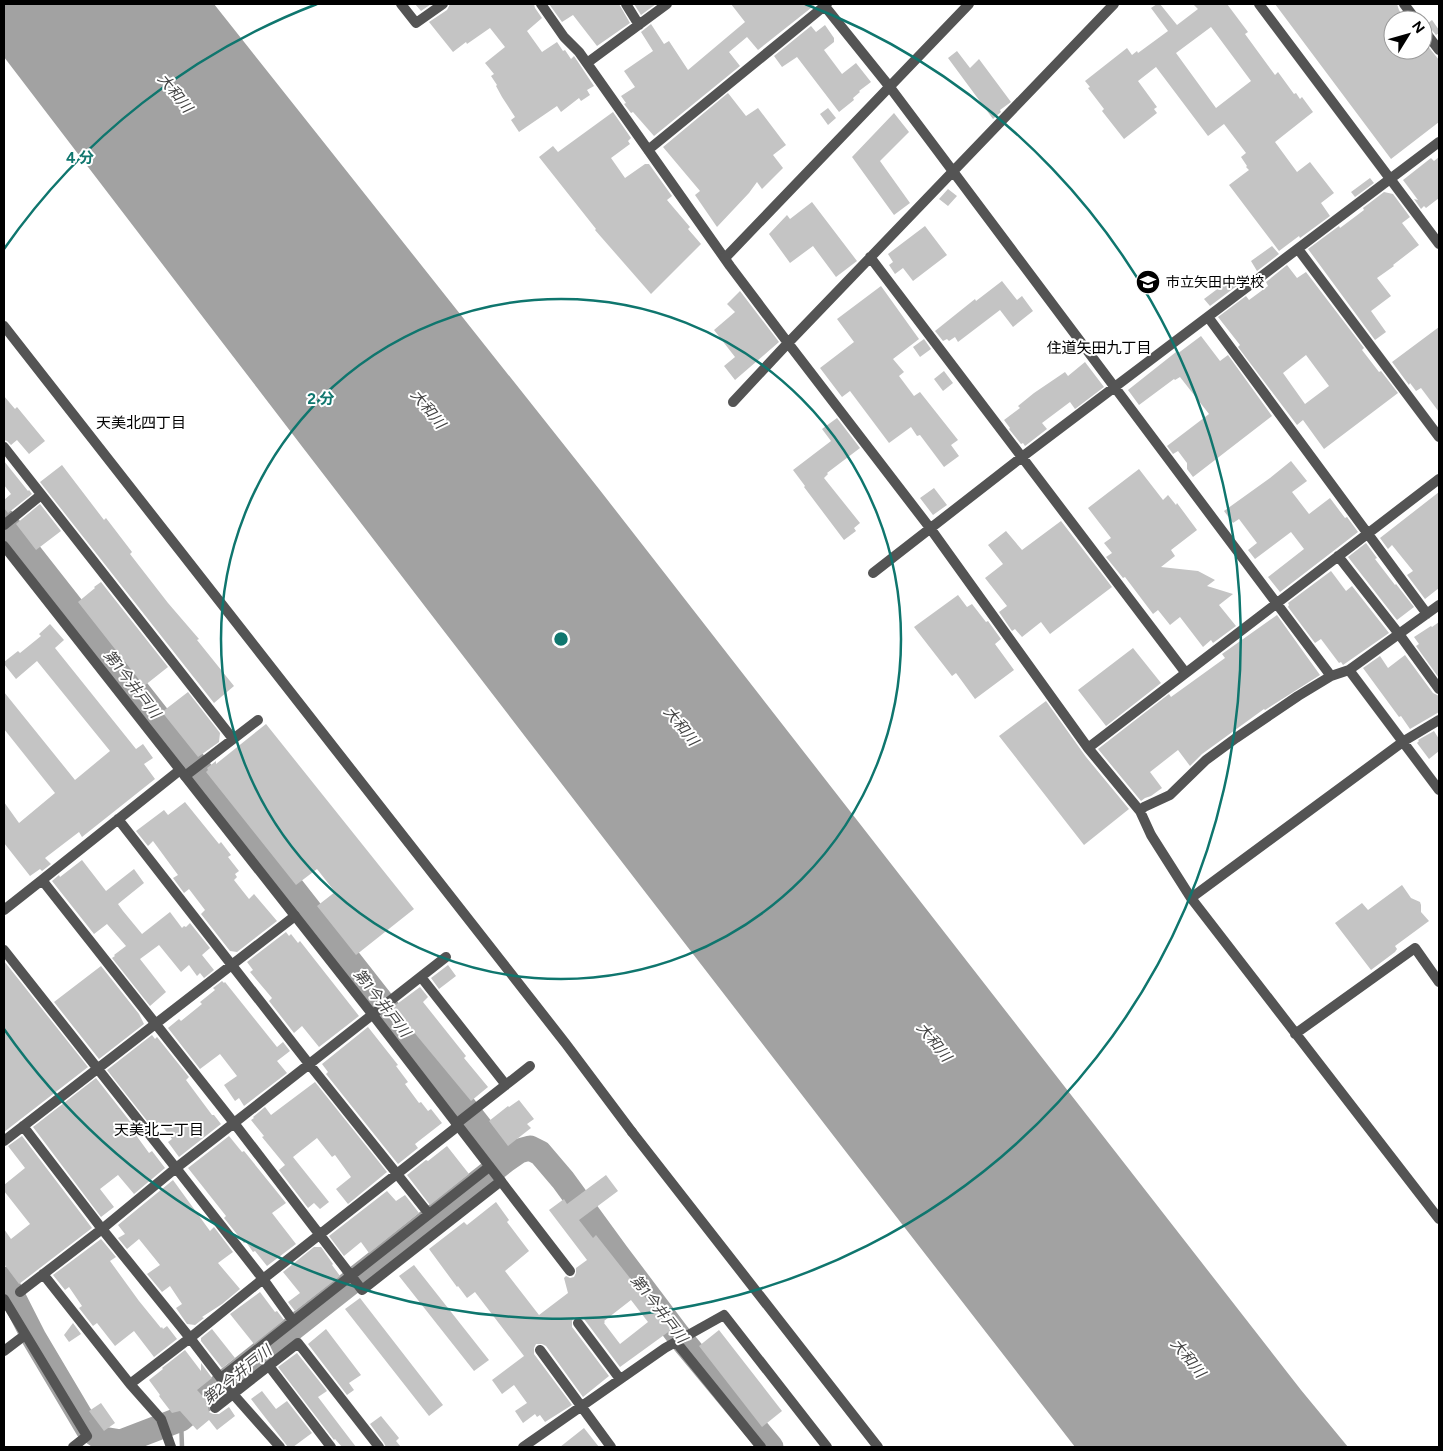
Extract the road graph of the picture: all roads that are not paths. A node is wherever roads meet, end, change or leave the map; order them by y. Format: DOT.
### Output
graph roads {
  1 [pos="401,4"];
  2 [pos="443,4"];
  3 [pos="541,4"];
  4 [pos="626,4"];
  5 [pos="667,4"];
  6 [pos="825,4"];
  7 [pos="969,4"];
  8 [pos="1114,4"];
  9 [pos="1259,4"];
  10 [pos="639,25"];
  11 [pos="587,63"];
  12 [pos="888,86"];
  13 [pos="1439,142"];
  14 [pos="648,150"];
  15 [pos="952,172"];
  16 [pos="1390,179"];
  17 [pos="1439,244"];
  18 [pos="1298,249"];
  19 [pos="870,257"];
  20 [pos="725,258"];
  21 [pos="1208,317"];
  22 [pos="4,326"];
  23 [pos="788,343"];
  24 [pos="1115,388"];
  25 [pos="733,402"];
  26 [pos="1439,437"];
  27 [pos="4,447"];
  28 [pos="1022,457"];
  29 [pos="1439,479"];
  30 [pos="41,496"];
  31 [pos="4,525"];
  32 [pos="930,528"];
  33 [pos="1367,534"];
  34 [pos="4,546"];
  35 [pos="1338,556"];
  36 [pos="873,573"];
  37 [pos="1277,602"];
  38 [pos="1439,606"];
  39 [pos="1427,614"];
  40 [pos="1399,634"];
  41 [pos="1349,670"];
  42 [pos="1185,672"];
  43 [pos="1331,676"];
  44 [pos="1439,689"];
  45 [pos="258,720"];
  46 [pos="1439,720"];
  47 [pos="232,739"];
  48 [pos="1404,742"];
  49 [pos="1088,748"];
  50 [pos="183,774"];
  51 [pos="1439,790"];
  52 [pos="1140,811"];
  53 [pos="118,819"];
  54 [pos="42,880"];
  55 [pos="1191,898"];
  56 [pos="4,910"];
  57 [pos="295,916"];
  58 [pos="4,950"];
  59 [pos="446,957"];
  60 [pos="232,964"];
  61 [pos="420,978"];
  62 [pos="1439,982"];
  63 [pos="373,1015"];
  64 [pos="155,1023"];
  65 [pos="1295,1034"];
  66 [pos="309,1064"];
  67 [pos="530,1066"];
  68 [pos="97,1068"];
  69 [pos="505,1086"];
  70 [pos="234,1124"];
  71 [pos="457,1124"];
  72 [pos="23,1126"];
  73 [pos="4,1141"];
  74 [pos="490,1167"];
  75 [pos="176,1168"];
  76 [pos="397,1174"];
  77 [pos="500,1181"];
  78 [pos="429,1214"];
  79 [pos="1438,1215"];
  80 [pos="102,1229"];
  81 [pos="319,1235"];
  82 [pos="570,1271"];
  83 [pos="43,1274"];
  84 [pos="351,1276"];
  85 [pos="262,1279"];
  86 [pos="20,1292"];
  87 [pos="4,1299"];
  88 [pos="293,1321"];
  89 [pos="578,1323"];
  90 [pos="25,1335"];
  91 [pos="190,1338"];
  92 [pos="677,1341"];
  93 [pos="540,1350"];
  94 [pos="4,1351"];
  95 [pos="269,1366"];
  96 [pos="221,1378"];
  97 [pos="620,1380"];
  98 [pos="130,1384"];
  99 [pos="233,1394"];
  100 [pos="581,1407"];
  101 [pos="215,1408"];
  102 [pos="72,1447"];
  103 [pos="171,1447"];
  104 [pos="280,1447"];
  105 [pos="331,1447"];
  106 [pos="378,1447"];
  107 [pos="523,1447"];
  108 [pos="611,1447"];
  109 [pos="761,1447"];
  110 [pos="827,1447"];
  111 [pos="878,1447"];
  1 -- 2 [label="street"];
  3 -- 11 [label="street"];
  4 -- 10 [label="street"];
  5 -- 10 [label="street"];
  6 -- 12 [label="street"];
  6 -- 14 [label="street"];
  7 -- 12 [label="street"];
  8 -- 15 [label="street"];
  9 -- 16 [label="street"];
  10 -- 11 [label="street"];
  11 -- 14 [label="street"];
  12 -- 15 [label="street"];
  12 -- 20 [label="street"];
  13 -- 16 [label="street"];
  14 -- 20 [label="street"];
  15 -- 19 [label="street"];
  15 -- 24 [label="street"];
  16 -- 17 [label="street"];
  16 -- 18 [label="street"];
  18 -- 21 [label="street"];
  18 -- 26 [label="street"];
  19 -- 23 [label="street"];
  19 -- 28 [label="street"];
  20 -- 23 [label="street"];
  21 -- 24 [label="street"];
  21 -- 33 [label="street"];
  22 -- 111 [label="street"];
  23 -- 25 [label="street"];
  23 -- 32 [label="street"];
  24 -- 28 [label="street"];
  24 -- 37 [label="street"];
  27 -- 30 [label="street"];
  28 -- 32 [label="street"];
  28 -- 42 [label="street"];
  29 -- 33 [label="street"];
  30 -- 31 [label="street"];
  30 -- 47 [label="street"];
  32 -- 36 [label="street"];
  32 -- 49 [label="street"];
  33 -- 35 [label="street"];
  33 -- 39 [label="street"];
  34 -- 50 [label="street"];
  35 -- 37 [label="street"];
  35 -- 40 [label="street"];
  37 -- 42 [label="street"];
  37 -- 43 [label="street"];
  38 -- 39 [label="street"];
  39 -- 40 [label="street"];
  40 -- 41 [label="street"];
  40 -- 44 [label="street"];
  41 -- 43 [label="street"];
  41 -- 48 [label="street"];
  42 -- 49 [label="street"];
  43 -- 52 [label="street"];
  45 -- 47 [label="street"];
  46 -- 48 [label="street"];
  47 -- 50 [label="street"];
  48 -- 51 [label="street"];
  48 -- 55 [label="street"];
  49 -- 52 [label="street"];
  50 -- 53 [label="street"];
  50 -- 57 [label="street"];
  52 -- 55 [label="street"];
  53 -- 54 [label="street"];
  53 -- 60 [label="street"];
  54 -- 56 [label="street"];
  54 -- 64 [label="street"];
  55 -- 65 [label="street"];
  57 -- 60 [label="street"];
  57 -- 63 [label="street"];
  58 -- 68 [label="street"];
  59 -- 61 [label="street"];
  60 -- 64 [label="street"];
  60 -- 66 [label="street"];
  61 -- 63 [label="street"];
  61 -- 69 [label="street"];
  62 -- 65 [label="street"];
  63 -- 66 [label="street"];
  63 -- 71 [label="street"];
  64 -- 68 [label="street"];
  64 -- 70 [label="street"];
  65 -- 79 [label="street"];
  66 -- 70 [label="street"];
  66 -- 76 [label="street"];
  67 -- 69 [label="street"];
  68 -- 72 [label="street"];
  68 -- 75 [label="street"];
  69 -- 71 [label="street"];
  70 -- 75 [label="street"];
  70 -- 81 [label="street"];
  71 -- 74 [label="street"];
  71 -- 76 [label="street"];
  72 -- 73 [label="street"];
  72 -- 80 [label="street"];
  74 -- 77 [label="street"];
  74 -- 78 [label="street"];
  75 -- 80 [label="street"];
  75 -- 85 [label="street"];
  76 -- 78 [label="street"];
  76 -- 81 [label="street"];
  77 -- 82 [label="street"];
  77 -- 84 [label="street"];
  78 -- 84 [label="street"];
  80 -- 83 [label="street"];
  80 -- 91 [label="street"];
  81 -- 84 [label="street"];
  81 -- 85 [label="street"];
  83 -- 86 [label="street"];
  83 -- 98 [label="street"];
  84 -- 88 [label="street"];
  85 -- 88 [label="street"];
  85 -- 91 [label="street"];
  87 -- 90 [label="street"];
  88 -- 96 [label="street"];
  89 -- 97 [label="street"];
  90 -- 94 [label="street"];
  90 -- 102 [label="street"];
  91 -- 96 [label="street"];
  91 -- 98 [label="street"];
  92 -- 97 [label="street"];
  92 -- 109 [label="street"];
  92 -- 110 [label="street"];
  93 -- 100 [label="street"];
  95 -- 99 [label="street"];
  95 -- 105 [label="street"];
  95 -- 106 [label="street"];
  96 -- 99 [label="street"];
  97 -- 100 [label="street"];
  98 -- 103 [label="street"];
  99 -- 101 [label="street"];
  99 -- 104 [label="street"];
  100 -- 107 [label="street"];
  100 -- 108 [label="street"];
}
